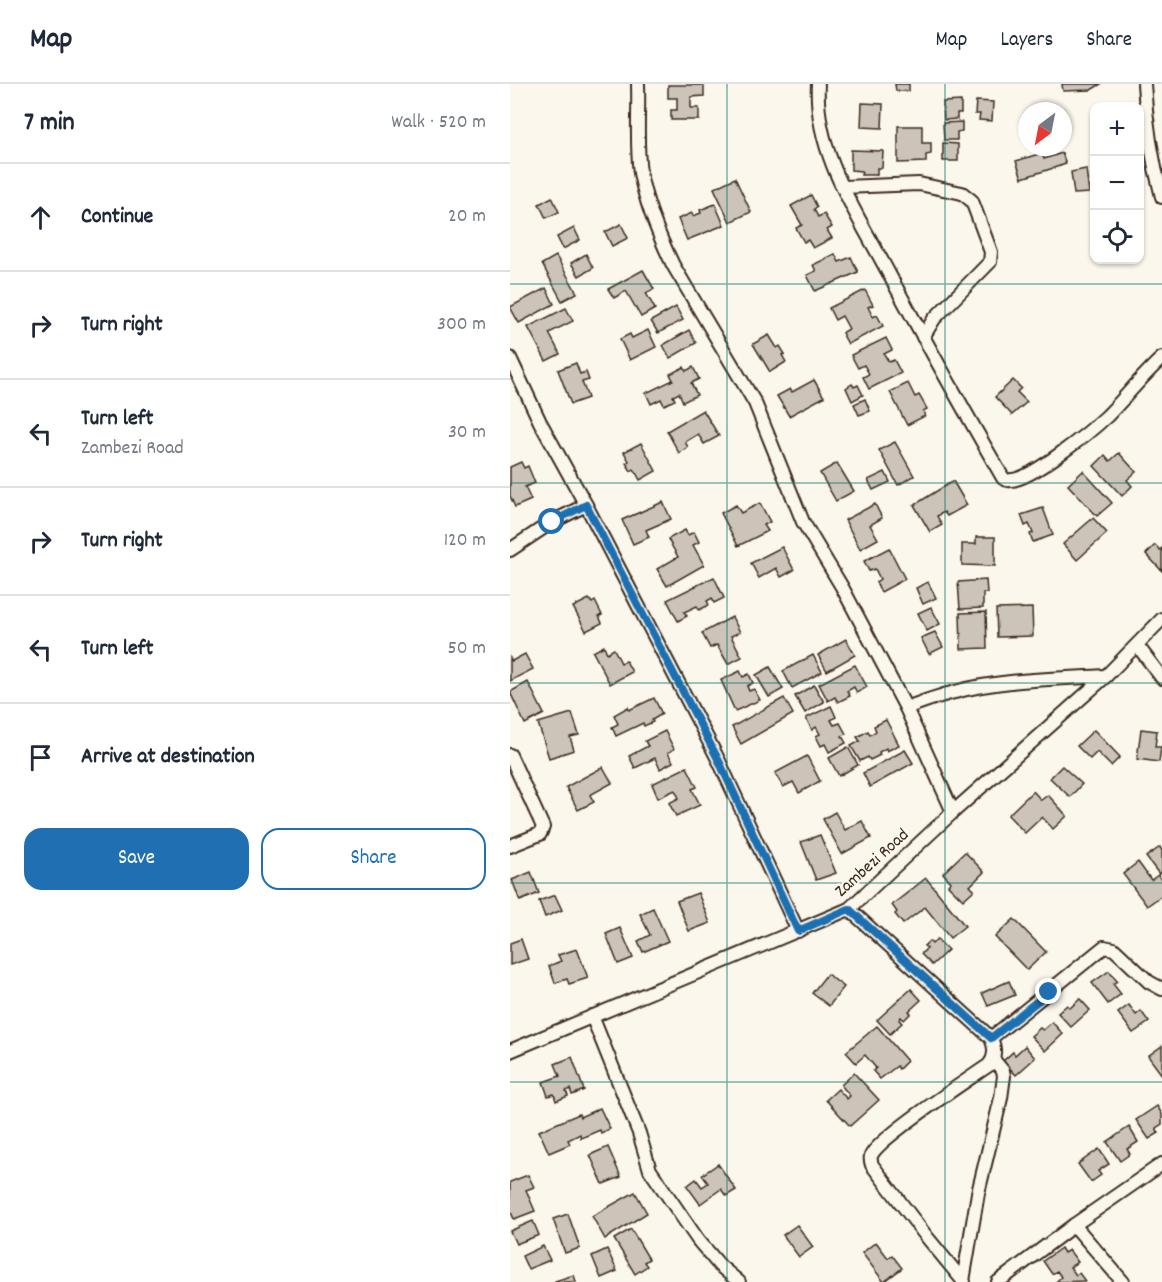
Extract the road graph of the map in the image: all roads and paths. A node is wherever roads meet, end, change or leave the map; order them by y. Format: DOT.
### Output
graph roads {
  1 [pos="638,84"];
  2 [pos="818,84"];
  3 [pos="1144,84"];
  4 [pos="843,187"];
  5 [pos="1162,197"];
  6 [pos="923,337"];
  7 [pos="510,357"];
  8 [pos="1162,358"];
  9 [pos="586,505"];
  10 [pos="510,550"];
  11 [pos="1162,619"];
  12 [pos="1137,645"];
  13 [pos="1106,676"];
  14 [pos="1162,678"];
  15 [pos="906,708"];
  16 [pos="510,755"];
  17 [pos="953,812"];
  18 [pos="510,846"];
  19 [pos="849,909"];
  20 [pos="798,931"];
  21 [pos="1162,990"];
  22 [pos="592,1016"];
  23 [pos="991,1038"];
  24 [pos="510,1051"];
  25 [pos="993,1059"];
  26 [pos="1162,1164"];
  27 [pos="1074,1225"];
  28 [pos="963,1281"];
  29 [pos="739,1282"];
  30 [pos="998,1282"];
  31 [pos="1123,1282"];
  1 -- 15 [label="street"];
  2 -- 4 [label="street"];
  3 -- 5 [label="street"];
  4 -- 6 [label="street"];
  4 -- 6 [label="street"];
  6 -- 8 [label="street"];
  7 -- 9 [label="street"];
  9 -- 10 [label="street"];
  9 -- 20 [label="street"];
  11 -- 12 [label="street, Zambezi Road"];
  12 -- 13 [label="street, Zambezi Road"];
  12 -- 14 [label="street"];
  13 -- 15 [label="street"];
  13 -- 17 [label="street, Zambezi Road"];
  15 -- 17 [label="street"];
  16 -- 18 [label="street"];
  17 -- 19 [label="street, Zambezi Road"];
  19 -- 20 [label="street, Zambezi Road"];
  19 -- 23 [label="street"];
  20 -- 22 [label="street, Zambezi Road"];
  21 -- 23 [label="street"];
  22 -- 24 [label="street, Zambezi Road"];
  22 -- 29 [label="street"];
  23 -- 25 [label="street"];
  25 -- 28 [label="street"];
  25 -- 28 [label="street"];
  26 -- 27 [label="street"];
  27 -- 30 [label="street"];
  27 -- 31 [label="street"];
}
